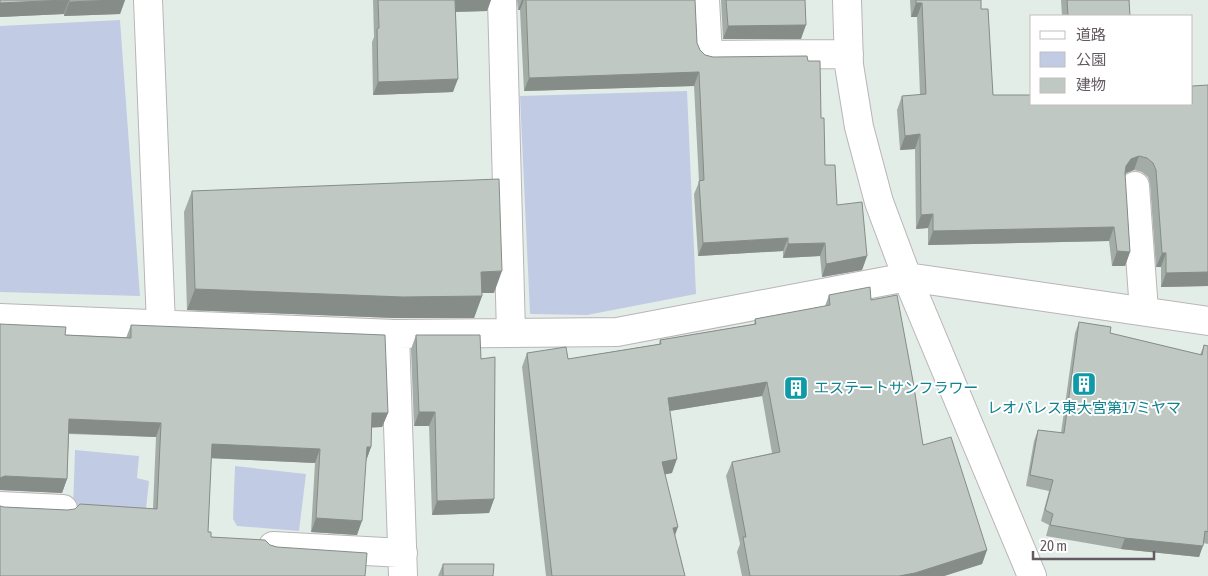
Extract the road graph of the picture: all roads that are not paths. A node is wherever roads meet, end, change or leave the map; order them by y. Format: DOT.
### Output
graph roads {
  1 [pos="148,0"];
  2 [pos="502,0"];
  3 [pos="705,0"];
  4 [pos="846,0"];
  5 [pos="849,54"];
  6 [pos="1135,186"];
  7 [pos="907,277"];
  8 [pos="1144,311"];
  9 [pos="0,318"];
  10 [pos="1208,321"];
  11 [pos="161,325"];
  12 [pos="511,333"];
  13 [pos="395,334"];
  14 [pos="0,506"];
  15 [pos="63,509"];
  16 [pos="273,546"];
  17 [pos="403,564"];
  18 [pos="1032,576"];
  1 -- 11 [label="street"];
  2 -- 12 [label="street"];
  3 -- 5 [label="street"];
  4 -- 5 [label="street"];
  5 -- 7 [label="street"];
  6 -- 8 [label="street"];
  7 -- 8 [label="street"];
  7 -- 12 [label="street"];
  7 -- 18 [label="street"];
  8 -- 10 [label="street"];
  9 -- 11 [label="street"];
  11 -- 13 [label="street"];
  12 -- 13 [label="street"];
  13 -- 17 [label="street"];
  14 -- 15 [label="street"];
  16 -- 17 [label="street"];
}
